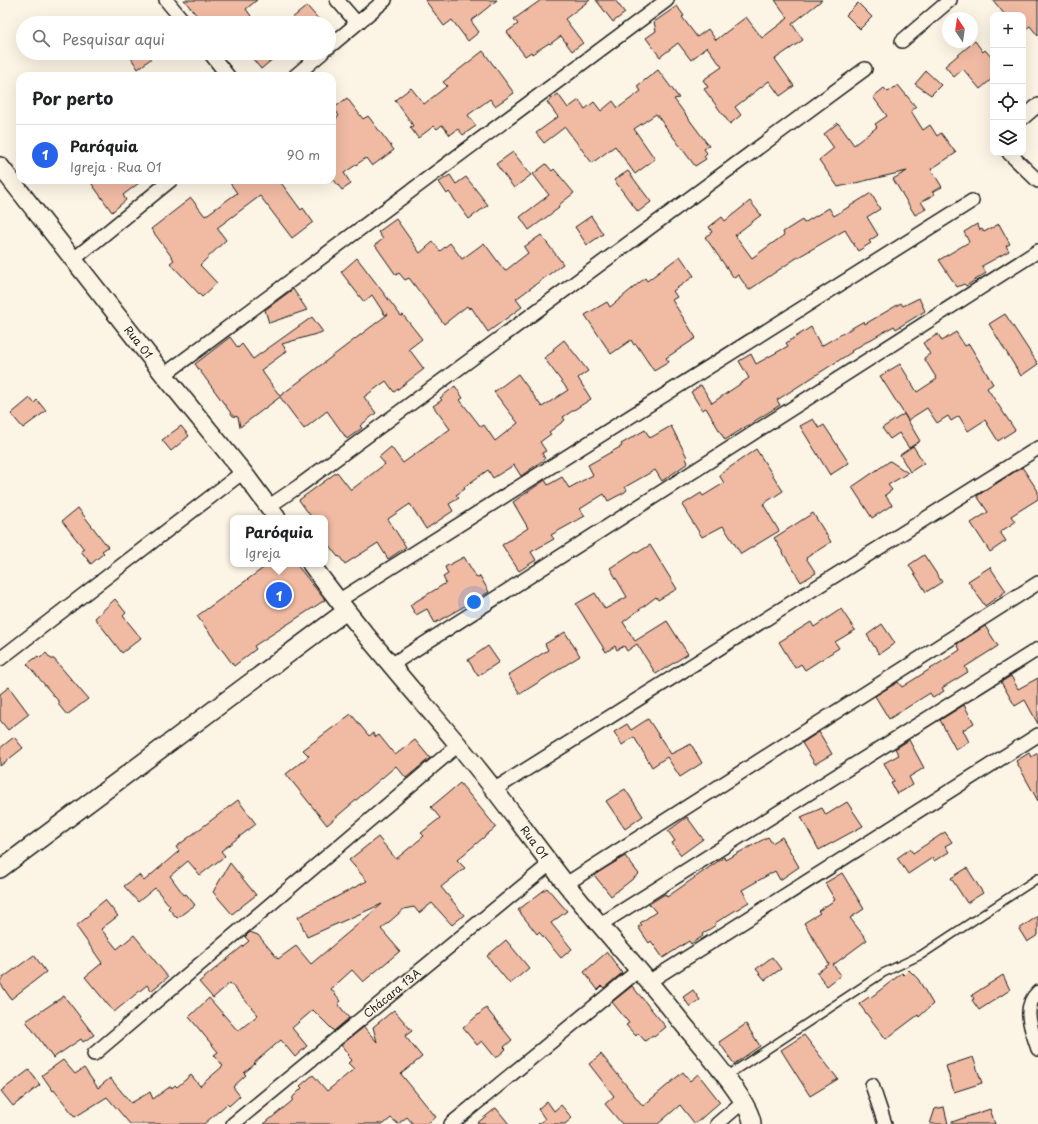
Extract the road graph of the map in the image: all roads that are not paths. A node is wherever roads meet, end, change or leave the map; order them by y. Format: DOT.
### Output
graph roads {
  1 [pos="166,0"];
  2 [pos="337,0"];
  3 [pos="384,0"];
  4 [pos="667,0"];
  5 [pos="950,0"];
  6 [pos="179,16"];
  7 [pos="357,23"];
  8 [pos="336,41"];
  9 [pos="902,41"];
  10 [pos="215,60"];
  11 [pos="314,60"];
  12 [pos="865,69"];
  13 [pos="225,72"];
  14 [pos="300,72"];
  15 [pos="1038,105"];
  16 [pos="1026,115"];
  17 [pos="1011,156"];
  18 [pos="0,166"];
  19 [pos="1038,181"];
  20 [pos="166,184"];
  21 [pos="972,201"];
  22 [pos="1038,251"];
  23 [pos="74,259"];
  24 [pos="164,375"];
  25 [pos="1038,448"];
  26 [pos="243,472"];
  27 [pos="272,512"];
  28 [pos="313,567"];
  29 [pos="1038,583"];
  30 [pos="342,606"];
  31 [pos="1038,649"];
  32 [pos="0,659"];
  33 [pos="391,665"];
  34 [pos="1038,735"];
  35 [pos="458,745"];
  36 [pos="495,790"];
  37 [pos="551,863"];
  38 [pos="0,869"];
  39 [pos="1038,878"];
  40 [pos="566,884"];
  41 [pos="602,924"];
  42 [pos="645,975"];
  43 [pos="1038,992"];
  44 [pos="1038,1050"];
  45 [pos="94,1054"];
  46 [pos="725,1077"];
  47 [pos="872,1085"];
  48 [pos="744,1101"];
  49 [pos="233,1124"];
  50 [pos="451,1124"];
  51 [pos="717,1124"];
  52 [pos="752,1124"];
  53 [pos="885,1124"];
  1 -- 6 [label="street"];
  2 -- 7 [label="street"];
  3 -- 7 [label="street"];
  4 -- 24 [label="street"];
  5 -- 9 [label="street"];
  7 -- 8 [label="street"];
  10 -- 13 [label="street"];
  11 -- 14 [label="street"];
  12 -- 27 [label="street"];
  15 -- 16 [label="street"];
  17 -- 19 [label="street"];
  18 -- 23 [label="street, Rua 01"];
  20 -- 23 [label="street"];
  21 -- 30 [label="street"];
  22 -- 33 [label="street"];
  23 -- 24 [label="street, Rua 01"];
  24 -- 26 [label="street, Rua 01"];
  25 -- 36 [label="street"];
  26 -- 27 [label="street, Rua 01"];
  26 -- 32 [label="street"];
  28 -- 30 [label="street, Rua 01"];
  29 -- 40 [label="street"];
  30 -- 33 [label="street, Rua 01"];
  30 -- 38 [label="street"];
  31 -- 41 [label="street"];
  33 -- 35 [label="street, Rua 01"];
  34 -- 42 [label="street"];
  35 -- 36 [label="street, Rua 01"];
  35 -- 45 [label="street"];
  36 -- 37 [label="street, Rua 01"];
  37 -- 40 [label="street, Rua 01"];
  37 -- 49 [label="street, Chácara 13A"];
  39 -- 46 [label="lane"];
  40 -- 41 [label="street, Rua 01"];
  41 -- 42 [label="street, Rua 01"];
  42 -- 46 [label="street, Rua 01"];
  42 -- 50 [label="street"];
  43 -- 44 [label="street"];
  46 -- 48 [label="street, Rua 01"];
  47 -- 53 [label="street"];
  48 -- 51 [label="street"];
  48 -- 52 [label="street, Rua 01"];
}
